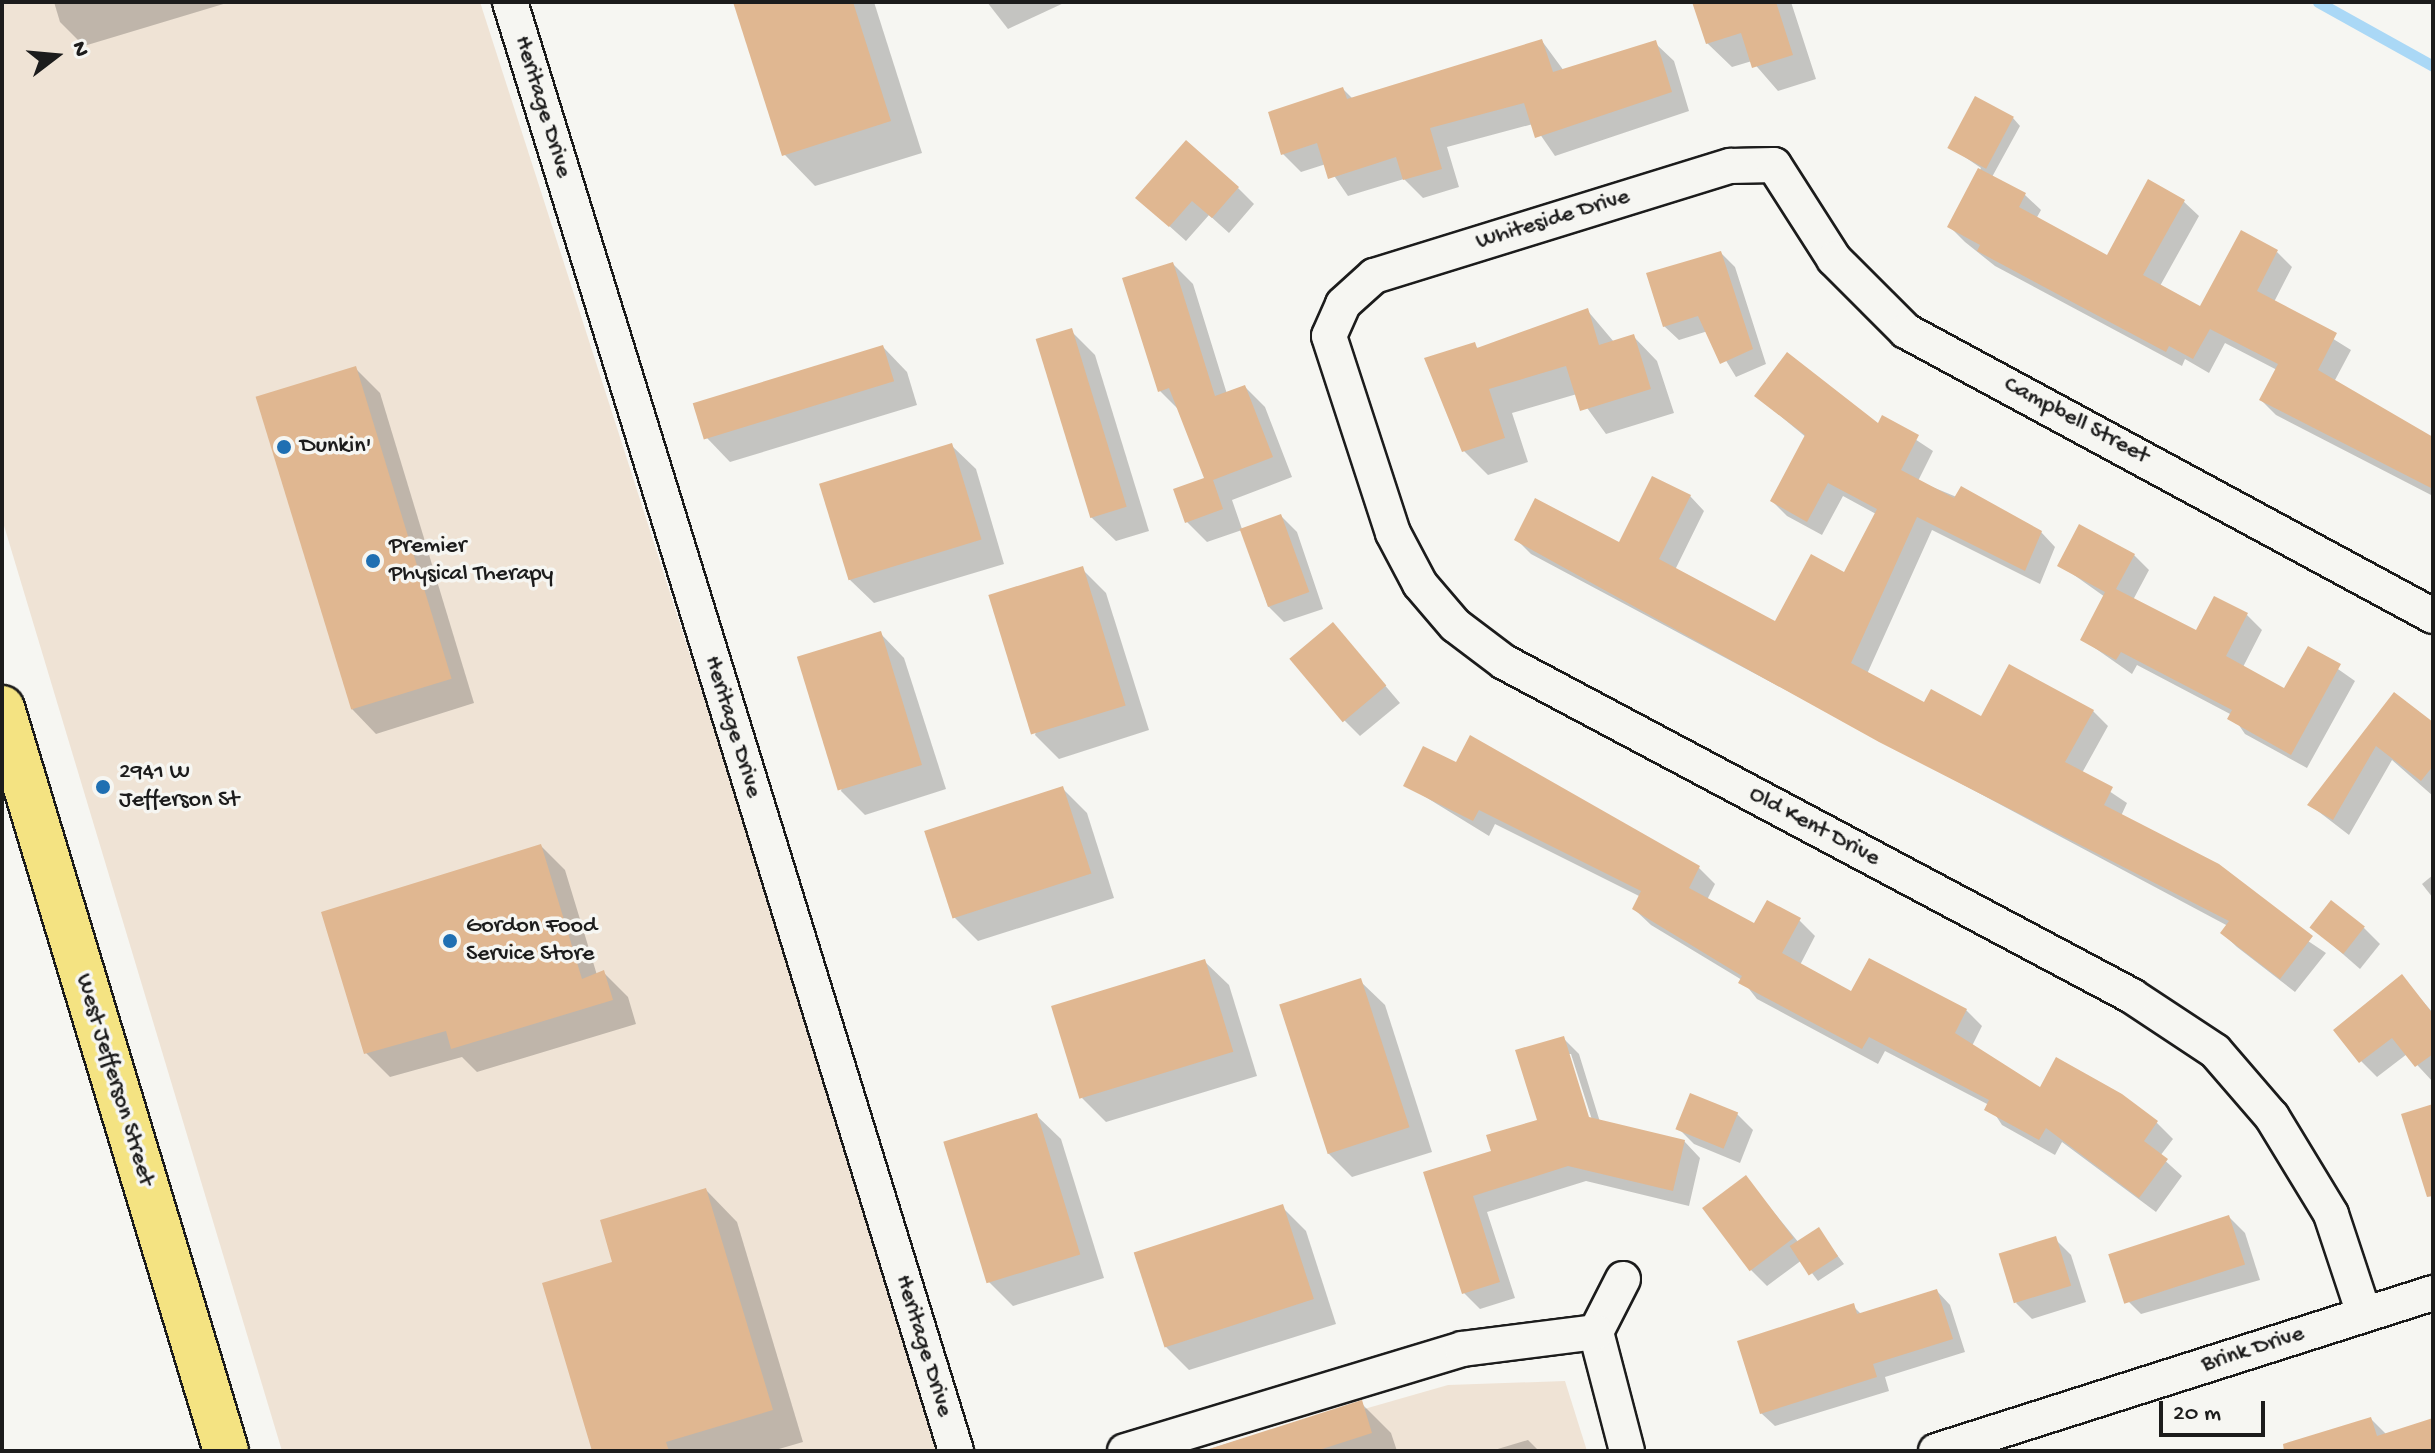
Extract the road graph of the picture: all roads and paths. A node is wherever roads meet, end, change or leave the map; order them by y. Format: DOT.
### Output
graph roads {
  1 [pos="510,2"];
  2 [pos="1774,165"];
  3 [pos="1343,304"];
  4 [pos="2433,616"];
  5 [pos="2,708"];
  6 [pos="1623,1279"];
  7 [pos="2433,1293"];
  8 [pos="2364,1314"];
  9 [pos="1596,1332"];
  10 [pos="226,1451"];
  11 [pos="956,1451"];
  12 [pos="1125,1451"];
  13 [pos="1627,1451"];
  14 [pos="1936,1451"];
  1 -- 11 [label="street, Heritage Drive"];
  2 -- 3 [label="street, Whiteside Drive"];
  2 -- 4 [label="street, Campbell Street"];
  3 -- 8 [label="street, Old Kent Drive"];
  5 -- 10 [label="main road, West Jefferson Street"];
  6 -- 9 [label="street"];
  7 -- 8 [label="street, Brink Drive"];
  8 -- 14 [label="street, Brink Drive"];
  9 -- 12 [label="street"];
  9 -- 13 [label="street"];
}
